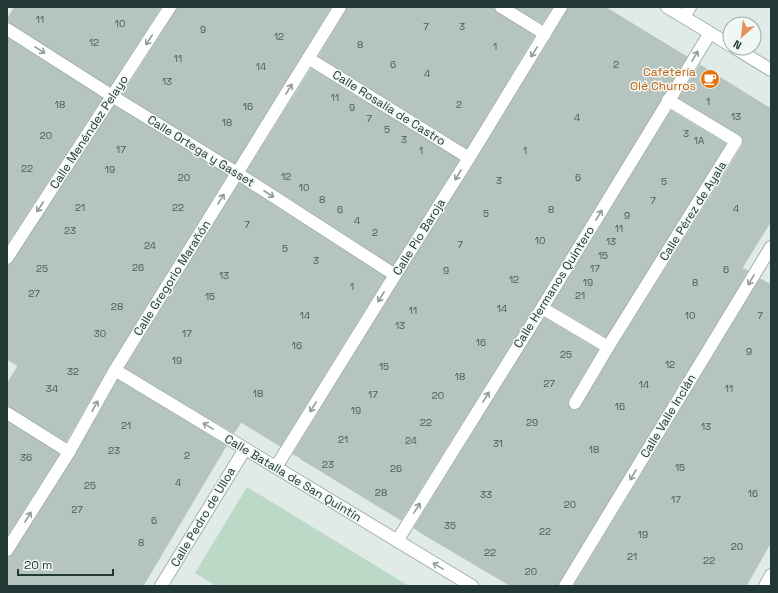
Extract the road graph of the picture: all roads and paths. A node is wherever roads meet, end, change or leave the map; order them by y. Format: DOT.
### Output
graph roads {
  1 [pos="170,7"];
  2 [pos="340,7"];
  3 [pos="501,7"];
  4 [pos="561,7"];
  5 [pos="666,7"];
  6 [pos="687,12"];
  7 [pos="7,29"];
  8 [pos="710,33"];
  9 [pos="545,34"];
  10 [pos="722,40"];
  11 [pos="748,56"];
  12 [pos="308,58"];
  13 [pos="771,70"];
  14 [pos="112,96"];
  15 [pos="668,100"];
  16 [pos="469,158"];
  17 [pos="237,173"];
  18 [pos="771,247"];
  19 [pos="7,258"];
  20 [pos="395,275"];
  21 [pos="542,308"];
  22 [pos="608,347"];
  23 [pos="115,370"];
  24 [pos="575,403"];
  25 [pos="7,413"];
  26 [pos="245,448"];
  27 [pos="69,452"];
  28 [pos="276,467"];
  29 [pos="397,541"];
  30 [pos="7,550"];
  31 [pos="771,576"];
  32 [pos="161,586"];
  33 [pos="472,586"];
  34 [pos="565,586"];
  35 [pos="765,586"];
  1 -- 14 [label="street, Calle Menéndez Pelayo, one-way"];
  2 -- 12 [label="street, Calle Gregorio Marañón"];
  3 -- 9 [label="street"];
  4 -- 9 [label="street, Calle Pío Baroja"];
  5 -- 6 [label="street"];
  6 -- 8 [label="street"];
  7 -- 14 [label="street, Calle Ortega y Gasset, one-way"];
  8 -- 10 [label="street"];
  15 -- 8 [label="street, Calle Hermanos Quintero, one-way"];
  9 -- 16 [label="street, Calle Pío Baroja, one-way"];
  11 -- 13 [label="street"];
  12 -- 16 [label="street, Calle Rosalía de Castro"];
  17 -- 12 [label="street, Calle Gregorio Marañón, one-way"];
  14 -- 17 [label="street, Calle Ortega y Gasset"];
  14 -- 19 [label="street, Calle Menéndez Pelayo, one-way"];
  21 -- 15 [label="street, Calle Hermanos Quintero, one-way"];
  15 -- 22 [label="street, Calle Pérez de Ayala"];
  16 -- 20 [label="street, Calle Pío Baroja, one-way"];
  17 -- 20 [label="street, Calle Ortega y Gasset, one-way"];
  23 -- 17 [label="street, Calle Gregorio Marañón, one-way"];
  18 -- 34 [label="street, Calle Valle Inclán, one-way"];
  20 -- 28 [label="street, Calle Pío Baroja, one-way"];
  21 -- 22 [label="street"];
  29 -- 21 [label="street, Calle Hermanos Quintero, one-way"];
  22 -- 24 [label="street, Calle Pérez de Ayala"];
  26 -- 23 [label="street, Calle Batalla de San Quintín, one-way"];
  27 -- 23 [label="street, Calle Gregorio Marañón, one-way"];
  25 -- 27 [label="street"];
  26 -- 28 [label="street, Calle Batalla de San Quintín"];
  26 -- 32 [label="street, Calle Pedro de Ulloa"];
  30 -- 27 [label="street, Calle Gregorio Marañón, one-way"];
  28 -- 29 [label="street, Calle Batalla de San Quintín"];
  33 -- 29 [label="street, Calle Batalla de San Quintín, one-way"];
  31 -- 35 [label="street"];
}
